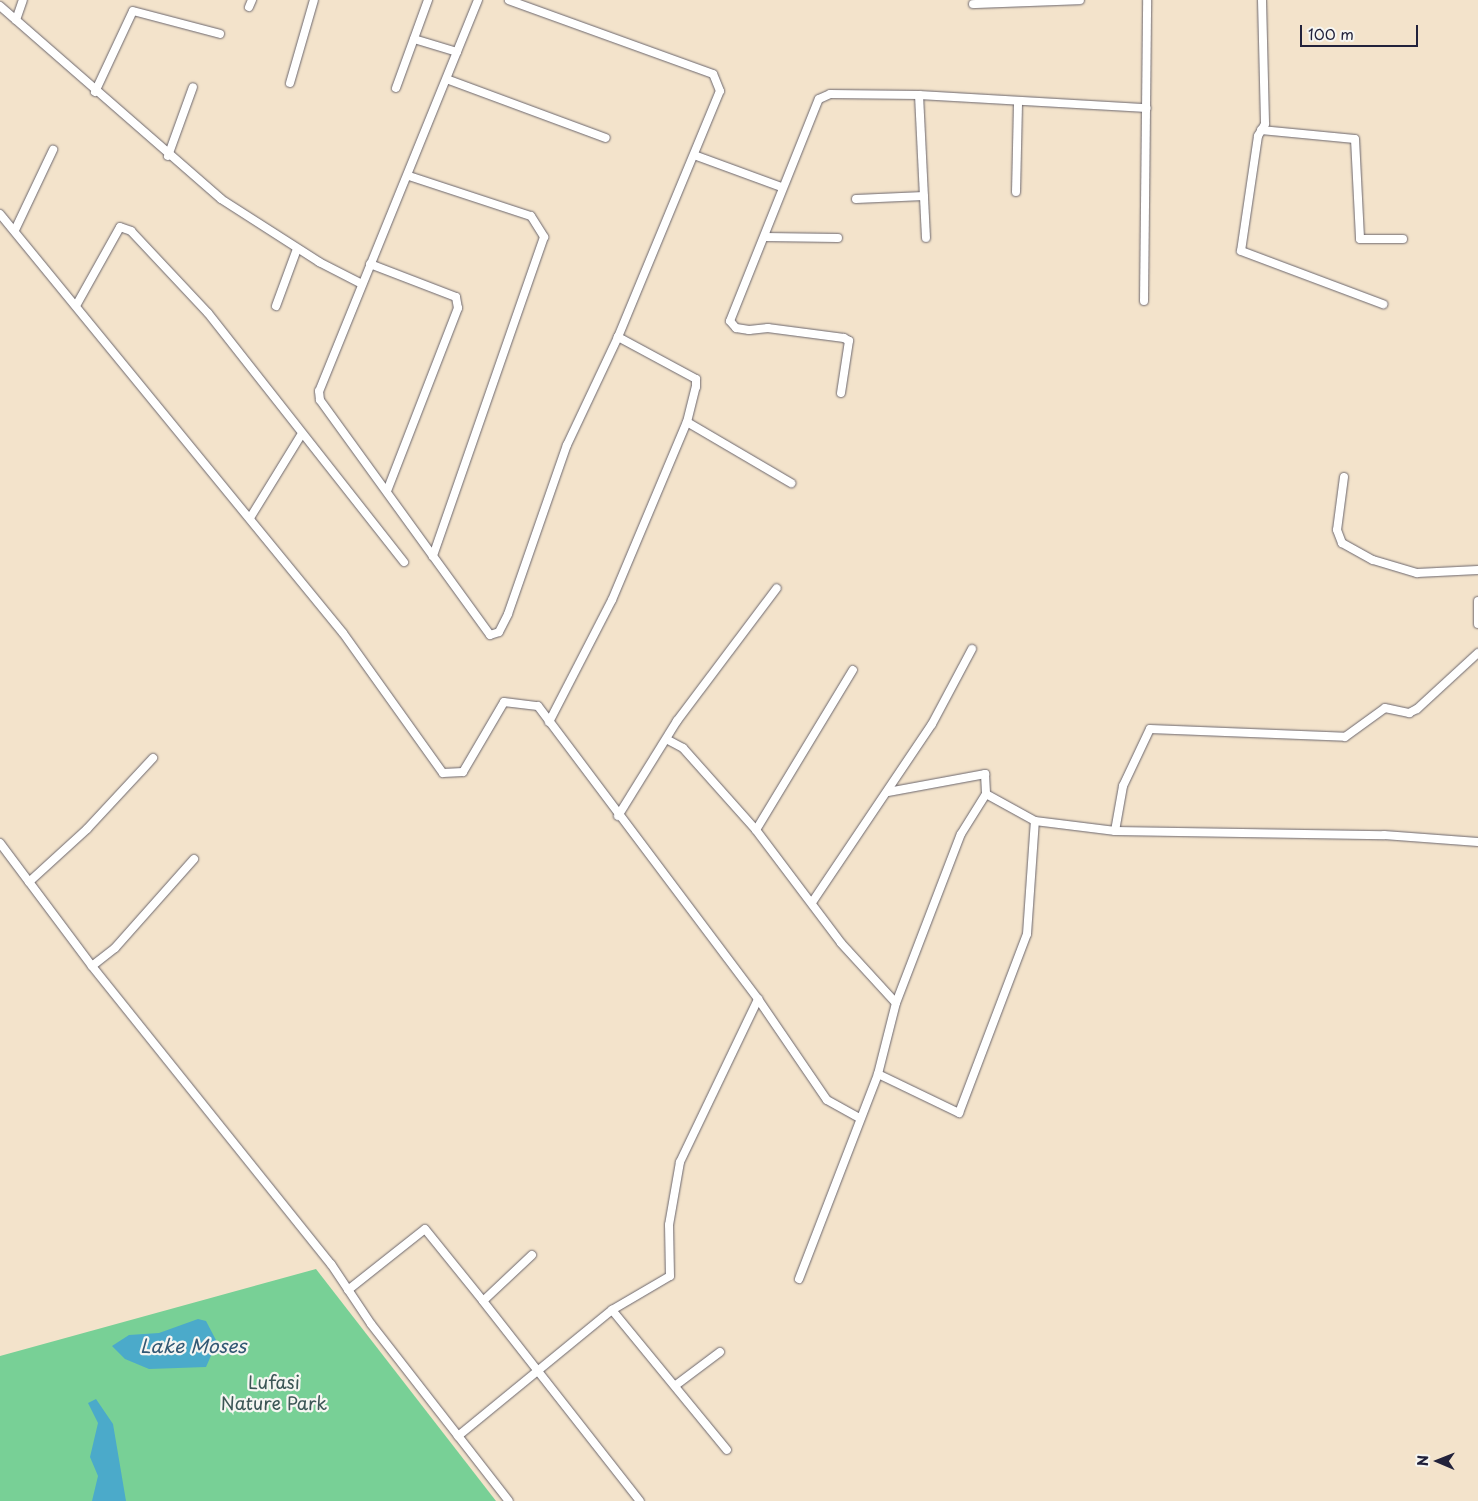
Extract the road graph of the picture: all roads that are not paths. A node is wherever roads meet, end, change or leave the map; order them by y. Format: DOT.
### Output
graph roads {
  1 [pos="23,0"];
  2 [pos="314,0"];
  3 [pos="428,0"];
  4 [pos="478,0"];
  5 [pos="509,0"];
  6 [pos="1080,0"];
  7 [pos="1147,0"];
  8 [pos="1262,0"];
  9 [pos="973,4"];
  10 [pos="0,6"];
  11 [pos="16,20"];
  12 [pos="220,34"];
  13 [pos="414,39"];
  14 [pos="457,52"];
  15 [pos="450,80"];
  16 [pos="290,83"];
  17 [pos="193,86"];
  18 [pos="396,88"];
  19 [pos="95,92"];
  20 [pos="919,95"];
  21 [pos="1018,103"];
  22 [pos="1146,108"];
  23 [pos="1261,130"];
  24 [pos="606,138"];
  25 [pos="53,150"];
  26 [pos="694,155"];
  27 [pos="168,156"];
  28 [pos="409,176"];
  29 [pos="782,187"];
  30 [pos="1016,192"];
  31 [pos="924,196"];
  32 [pos="856,198"];
  33 [pos="0,214"];
  34 [pos="15,230"];
  35 [pos="765,237"];
  36 [pos="838,238"];
  37 [pos="926,238"];
  38 [pos="1402,239"];
  39 [pos="297,248"];
  40 [pos="370,264"];
  41 [pos="362,284"];
  42 [pos="1144,301"];
  43 [pos="77,304"];
  44 [pos="1383,304"];
  45 [pos="276,306"];
  46 [pos="618,338"];
  47 [pos="841,393"];
  48 [pos="688,422"];
  49 [pos="301,435"];
  50 [pos="1344,476"];
  51 [pos="791,483"];
  52 [pos="387,491"];
  53 [pos="250,518"];
  54 [pos="434,556"];
  55 [pos="404,562"];
  56 [pos="1478,570"];
  57 [pos="777,588"];
  58 [pos="1478,601"];
  59 [pos="1478,624"];
  60 [pos="972,649"];
  61 [pos="1478,653"];
  62 [pos="853,670"];
  63 [pos="549,722"];
  64 [pos="668,740"];
  65 [pos="152,758"];
  66 [pos="888,792"];
  67 [pos="986,794"];
  68 [pos="618,816"];
  69 [pos="1035,821"];
  70 [pos="756,830"];
  71 [pos="1115,831"];
  72 [pos="1478,842"];
  73 [pos="0,843"];
  74 [pos="194,859"];
  75 [pos="29,882"];
  76 [pos="813,901"];
  77 [pos="92,966"];
  78 [pos="758,999"];
  79 [pos="896,1003"];
  80 [pos="878,1074"];
  81 [pos="858,1117"];
  82 [pos="532,1255"];
  83 [pos="799,1279"];
  84 [pos="348,1290"];
  85 [pos="483,1301"];
  86 [pos="612,1310"];
  87 [pos="720,1352"];
  88 [pos="536,1370"];
  89 [pos="676,1385"];
  90 [pos="458,1436"];
  91 [pos="728,1450"];
  92 [pos="509,1501"];
  93 [pos="640,1501"];
  1 -- 11 [label="street"];
  2 -- 16 [label="street"];
  3 -- 13 [label="street"];
  4 -- 14 [label="street"];
  5 -- 26 [label="street"];
  6 -- 9 [label="street"];
  7 -- 22 [label="street"];
  8 -- 23 [label="street"];
  10 -- 11 [label="street"];
  11 -- 19 [label="street"];
  12 -- 19 [label="street"];
  13 -- 14 [label="street"];
  13 -- 18 [label="street"];
  14 -- 15 [label="street"];
  15 -- 24 [label="street"];
  15 -- 28 [label="street"];
  17 -- 27 [label="street"];
  19 -- 27 [label="street"];
  20 -- 21 [label="street"];
  20 -- 29 [label="street"];
  20 -- 31 [label="street"];
  21 -- 22 [label="street"];
  21 -- 30 [label="street"];
  22 -- 42 [label="street"];
  23 -- 38 [label="street"];
  23 -- 44 [label="street"];
  25 -- 34 [label="street"];
  26 -- 29 [label="street"];
  26 -- 46 [label="street"];
  27 -- 39 [label="street"];
  28 -- 40 [label="street"];
  28 -- 54 [label="street"];
  29 -- 35 [label="street"];
  31 -- 32 [label="street"];
  31 -- 37 [label="street"];
  33 -- 34 [label="street"];
  34 -- 43 [label="street"];
  35 -- 36 [label="street"];
  35 -- 47 [label="street"];
  39 -- 41 [label="street"];
  39 -- 45 [label="street"];
  40 -- 41 [label="street"];
  40 -- 52 [label="street"];
  41 -- 52 [label="street"];
  43 -- 49 [label="street"];
  43 -- 53 [label="street"];
  46 -- 48 [label="street"];
  46 -- 54 [label="street"];
  48 -- 51 [label="street"];
  48 -- 63 [label="street"];
  49 -- 53 [label="street"];
  49 -- 55 [label="street"];
  50 -- 56 [label="street"];
  52 -- 54 [label="street"];
  53 -- 63 [label="street"];
  57 -- 64 [label="street"];
  58 -- 59 [label="street"];
  60 -- 66 [label="street"];
  61 -- 71 [label="street"];
  62 -- 70 [label="street"];
  63 -- 68 [label="street"];
  64 -- 68 [label="street"];
  64 -- 70 [label="street"];
  65 -- 75 [label="street"];
  66 -- 67 [label="street"];
  66 -- 76 [label="street"];
  67 -- 69 [label="street"];
  67 -- 79 [label="street"];
  68 -- 78 [label="street"];
  69 -- 71 [label="street"];
  69 -- 80 [label="street"];
  70 -- 76 [label="street"];
  71 -- 72 [label="street"];
  73 -- 75 [label="street"];
  74 -- 77 [label="street"];
  75 -- 77 [label="street"];
  76 -- 79 [label="street"];
  77 -- 84 [label="street"];
  78 -- 81 [label="street"];
  78 -- 86 [label="street"];
  79 -- 80 [label="street"];
  80 -- 81 [label="street"];
  81 -- 83 [label="street"];
  82 -- 85 [label="street"];
  84 -- 85 [label="street"];
  84 -- 90 [label="street"];
  85 -- 88 [label="street"];
  86 -- 88 [label="street"];
  86 -- 89 [label="street"];
  87 -- 89 [label="street"];
  88 -- 90 [label="street"];
  88 -- 93 [label="street"];
  89 -- 91 [label="street"];
  90 -- 92 [label="street"];
}
